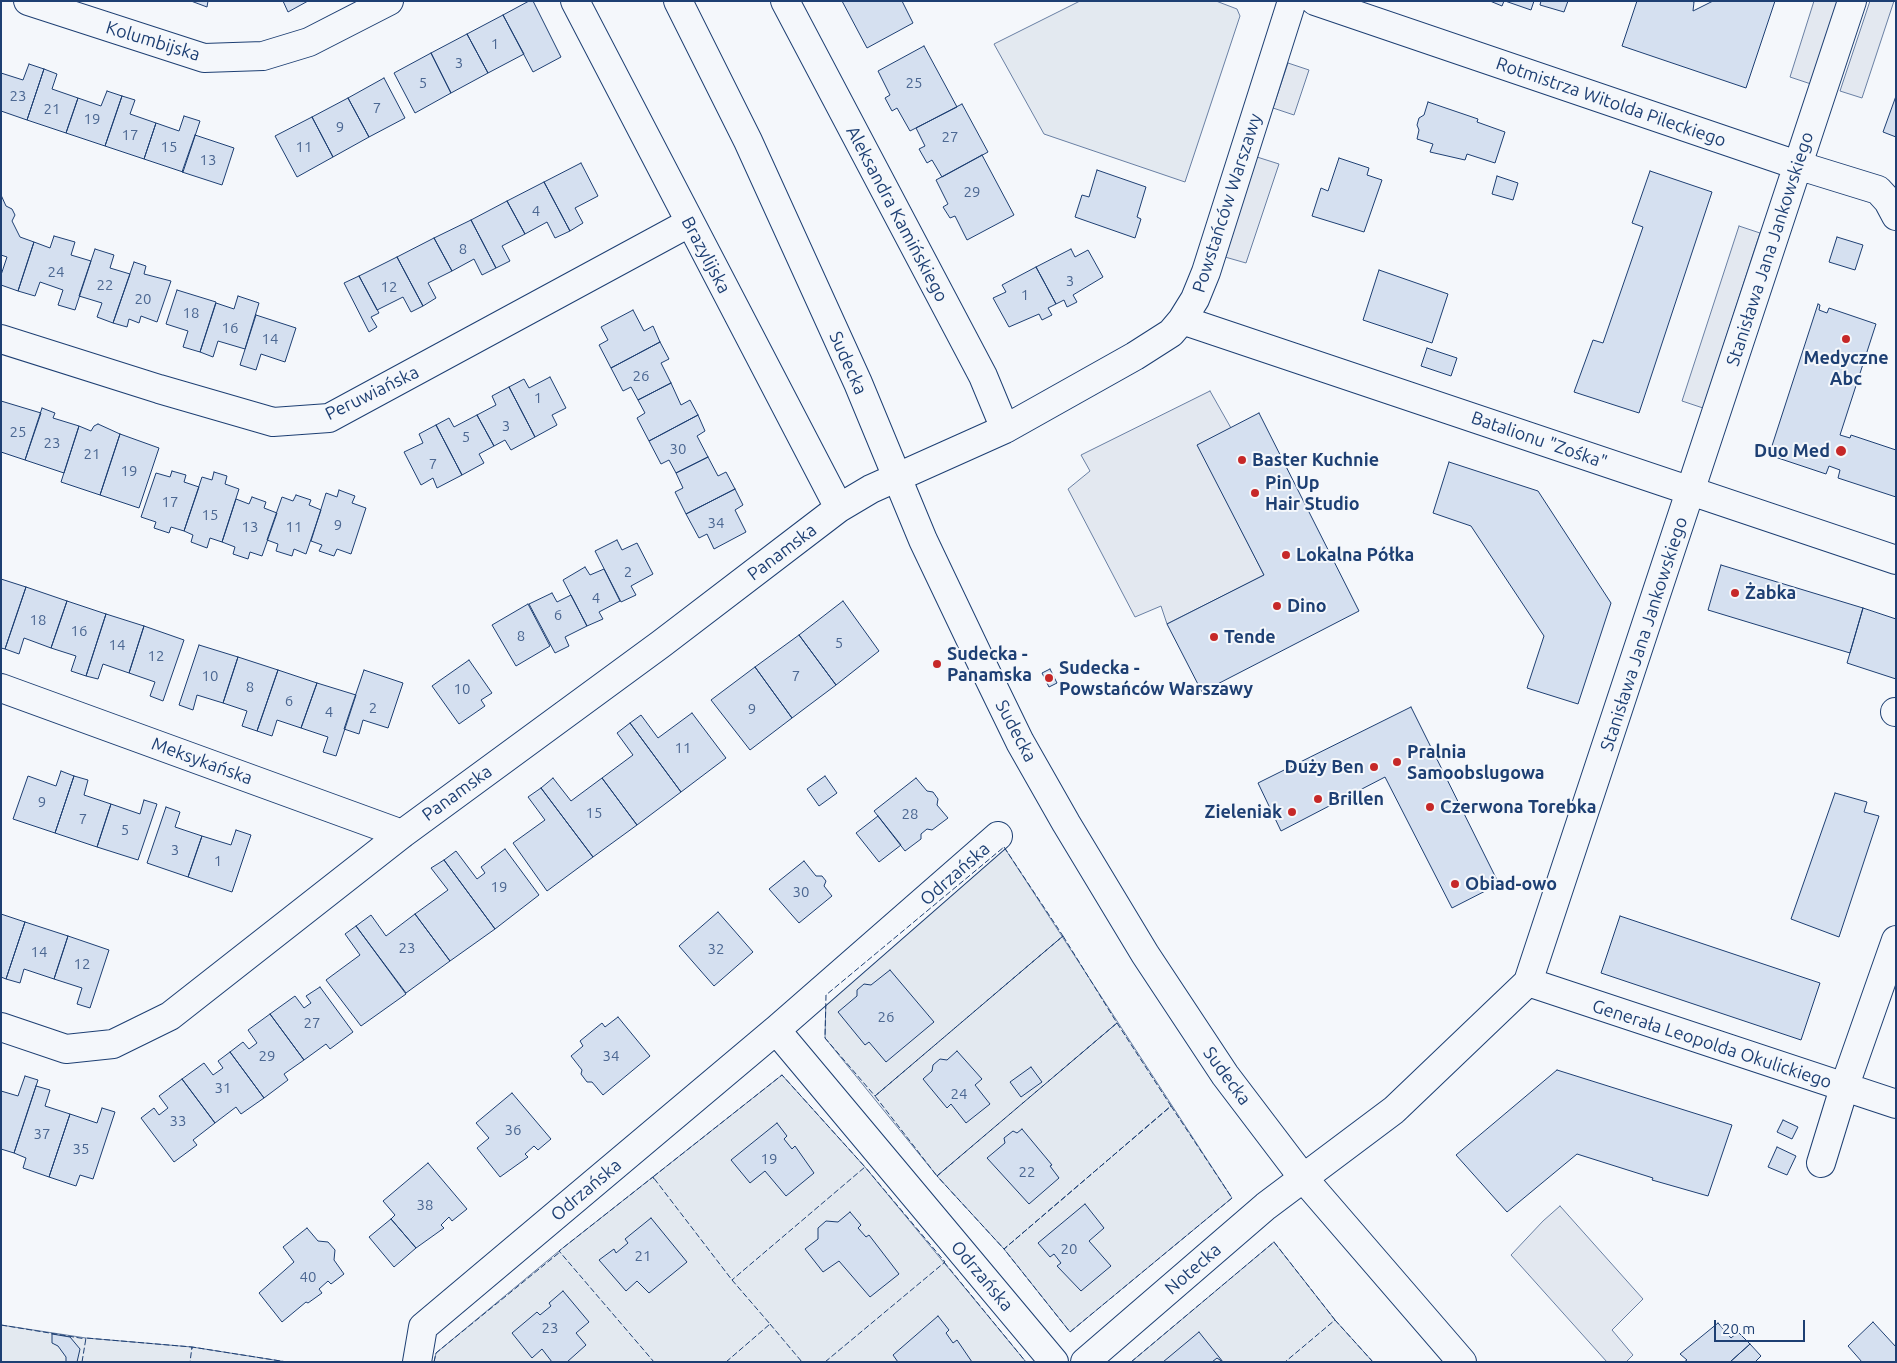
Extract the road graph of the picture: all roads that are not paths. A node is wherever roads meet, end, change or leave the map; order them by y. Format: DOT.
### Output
graph roads {
  1 [pos="28,1"];
  2 [pos="389,1"];
  3 [pos="575,1"];
  4 [pos="678,1"];
  5 [pos="785,1"];
  6 [pos="1292,1"];
  7 [pos="1314,1"];
  8 [pos="1852,1"];
  9 [pos="1798,165"];
  10 [pos="1896,216"];
  11 [pos="689,223"];
  12 [pos="1182,320"];
  13 [pos="1,339"];
  14 [pos="1005,428"];
  15 [pos="898,478"];
  16 [pos="1692,490"];
  17 [pos="839,508"];
  18 [pos="1896,560"];
  19 [pos="3,695"];
  20 [pos="402,834"];
  21 [pos="998,836"];
  22 [pos="1896,940"];
  23 [pos="1528,982"];
  24 [pos="1,1027"];
  25 [pos="776,1030"];
  26 [pos="1844,1088"];
  27 [pos="1896,1104"];
  28 [pos="1821,1162"];
  29 [pos="1304,1179"];
  30 [pos="417,1362"];
  31 [pos="1054,1362"];
  32 [pos="1085,1362"];
  33 [pos="1462,1362"];
  1 -- 2 [label="street, Kolumbijska"];
  3 -- 11 [label="street, Brazylijska"];
  4 -- 15 [label="street, Sudecka"];
  5 -- 14 [label="street, Aleksandra Kamińskiego"];
  6 -- 12 [label="street, Powstańców Warszawy"];
  7 -- 9 [label="street, Rotmistrza Witolda Pileckiego"];
  8 -- 9 [label="street, Stanisława Jana Jankowskiego"];
  9 -- 10 [label="street, Rotmistrza Witolda Pileckiego"];
  9 -- 16 [label="street, Stanisława Jana Jankowskiego"];
  11 -- 13 [label="street, Peruwiańska"];
  11 -- 17 [label="street, Brazylijska"];
  12 -- 14 [label="street, Powstańców Warszawy"];
  12 -- 16 [label="street, Batalionu \"Zośka\""];
  14 -- 15 [label="street, Powstańców Warszawy"];
  15 -- 17 [label="street, Panamska"];
  15 -- 29 [label="street, Sudecka"];
  16 -- 18 [label="street, Batalionu \"Zośka\""];
  16 -- 23 [label="street, Stanisława Jana Jankowskiego"];
  17 -- 20 [label="street, Panamska"];
  19 -- 20 [label="street, Meksykańska"];
  20 -- 24 [label="street, Panamska"];
  21 -- 25 [label="street, Odrzańska"];
  22 -- 26 [label="street"];
  23 -- 26 [label="street, Generała Leopolda Okulickiego"];
  23 -- 29 [label="street, Stanisława Jana Jankowskiego"];
  25 -- 30 [label="street, Odrzańska"];
  25 -- 31 [label="street, Odrzańska"];
  26 -- 27 [label="street, Generała Leopolda Okulickiego"];
  26 -- 28 [label="street"];
  29 -- 32 [label="street, Notecka"];
  29 -- 33 [label="street, Sudecka"];
}
